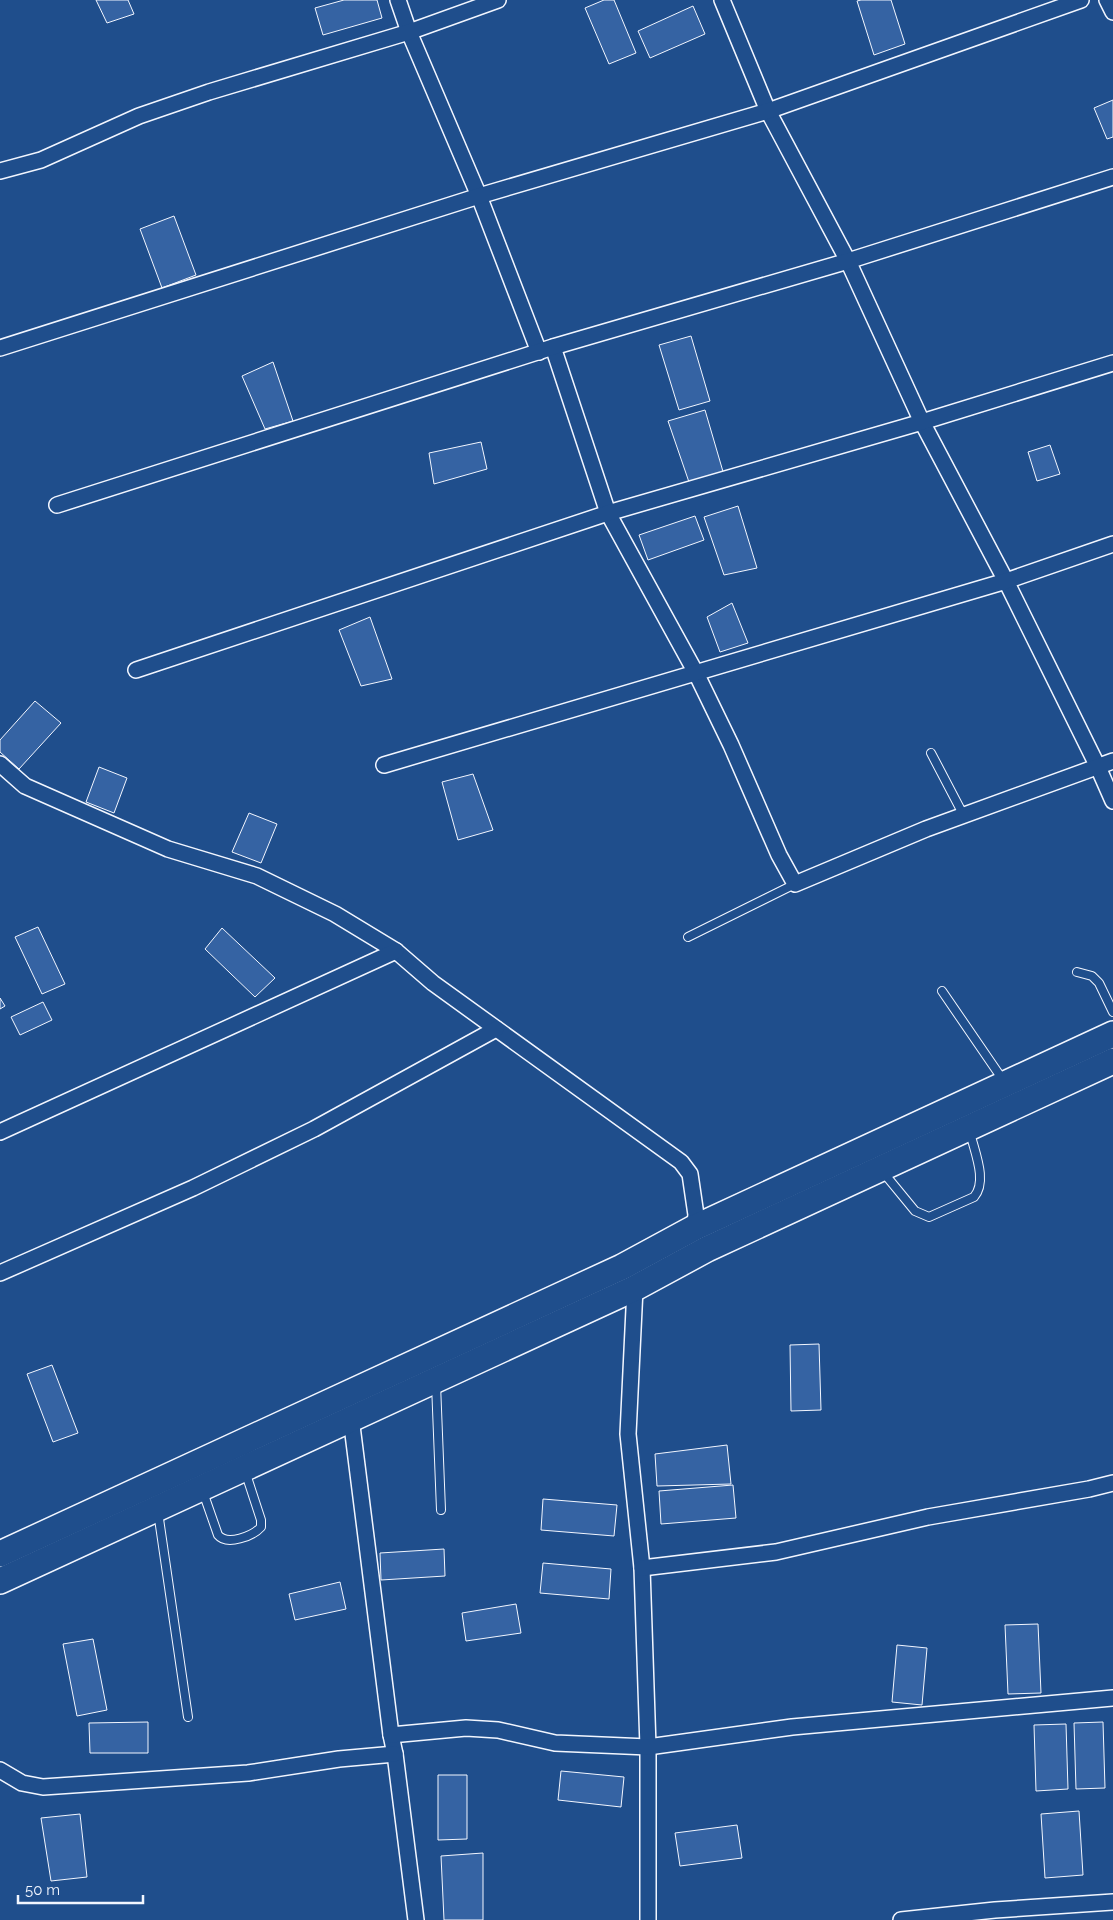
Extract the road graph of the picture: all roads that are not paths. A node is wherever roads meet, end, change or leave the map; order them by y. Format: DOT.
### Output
graph roads {
  1 [pos="398,0"];
  2 [pos="498,0"];
  3 [pos="722,0"];
  4 [pos="1081,0"];
  5 [pos="1107,0"];
  6 [pos="1113,12"];
  7 [pos="409,32"];
  8 [pos="768,111"];
  9 [pos="0,171"];
  10 [pos="1113,177"];
  11 [pos="479,196"];
  12 [pos="848,261"];
  13 [pos="0,348"];
  14 [pos="546,349"];
  15 [pos="1113,363"];
  16 [pos="922,422"];
  17 [pos="57,505"];
  18 [pos="608,513"];
  19 [pos="1113,544"];
  20 [pos="1006,581"];
  21 [pos="136,670"];
  22 [pos="696,673"];
  23 [pos="931,753"];
  24 [pos="1113,761"];
  25 [pos="0,764"];
  26 [pos="384,765"];
  27 [pos="1098,767"];
  28 [pos="1113,801"];
  29 [pos="964,816"];
  30 [pos="795,884"];
  31 [pos="688,937"];
  32 [pos="396,952"];
  33 [pos="1077,972"];
  34 [pos="942,991"];
  35 [pos="1113,1012"];
  36 [pos="496,1029"];
  37 [pos="1113,1034"];
  38 [pos="1113,1061"];
  39 [pos="1005,1084"];
  40 [pos="969,1128"];
  41 [pos="0,1132"];
  42 [pos="880,1169"];
  43 [pos="694,1228"];
  44 [pos="0,1273"];
  45 [pos="636,1288"];
  46 [pos="436,1379"];
  47 [pos="351,1418"];
  48 [pos="244,1468"];
  49 [pos="1113,1484"];
  50 [pos="202,1488"];
  51 [pos="157,1508"];
  52 [pos="441,1510"];
  53 [pos="0,1554"];
  54 [pos="642,1568"];
  55 [pos="0,1581"];
  56 [pos="1113,1698"];
  57 [pos="188,1717"];
  58 [pos="390,1735"];
  59 [pos="648,1747"];
  60 [pos="395,1754"];
  61 [pos="0,1770"];
  62 [pos="1113,1902"];
  63 [pos="416,1920"];
  64 [pos="648,1920"];
  65 [pos="901,1920"];
  1 -- 7 [label="street"];
  2 -- 7 [label="street"];
  3 -- 8 [label="street"];
  4 -- 8 [label="street"];
  5 -- 6 [label="street"];
  7 -- 9 [label="street"];
  7 -- 11 [label="street"];
  8 -- 11 [label="street"];
  8 -- 12 [label="street"];
  10 -- 12 [label="street"];
  11 -- 13 [label="street"];
  11 -- 14 [label="street"];
  12 -- 14 [label="street"];
  12 -- 16 [label="street"];
  14 -- 17 [label="street"];
  14 -- 18 [label="street"];
  15 -- 16 [label="street"];
  16 -- 18 [label="street"];
  16 -- 20 [label="street"];
  18 -- 21 [label="street"];
  18 -- 22 [label="street"];
  19 -- 20 [label="street"];
  20 -- 22 [label="street"];
  20 -- 27 [label="street"];
  22 -- 26 [label="street"];
  22 -- 30 [label="street"];
  23 -- 29 [label="lane"];
  24 -- 27 [label="street"];
  25 -- 32 [label="street"];
  27 -- 28 [label="street"];
  27 -- 29 [label="street"];
  29 -- 30 [label="street"];
  30 -- 31 [label="lane"];
  32 -- 36 [label="street"];
  32 -- 41 [label="street"];
  33 -- 35 [label="lane"];
  34 -- 39 [label="lane"];
  36 -- 43 [label="street"];
  36 -- 44 [label="street"];
  37 -- 39 [label="highway"];
  38 -- 40 [label="highway"];
  39 -- 43 [label="highway"];
  40 -- 42 [label="highway"];
  40 -- 42 [label="lane"];
  42 -- 45 [label="highway"];
  43 -- 53 [label="highway"];
  45 -- 46 [label="highway"];
  45 -- 54 [label="street"];
  46 -- 47 [label="highway"];
  46 -- 52 [label="lane"];
  47 -- 48 [label="highway"];
  47 -- 58 [label="street"];
  48 -- 50 [label="highway"];
  48 -- 50 [label="lane"];
  49 -- 54 [label="street"];
  50 -- 51 [label="highway"];
  51 -- 55 [label="highway"];
  51 -- 57 [label="lane"];
  54 -- 59 [label="street"];
  56 -- 59 [label="street"];
  58 -- 59 [label="street"];
  58 -- 60 [label="street"];
  59 -- 64 [label="street"];
  60 -- 61 [label="street"];
  60 -- 63 [label="street"];
  62 -- 65 [label="street"];
}
